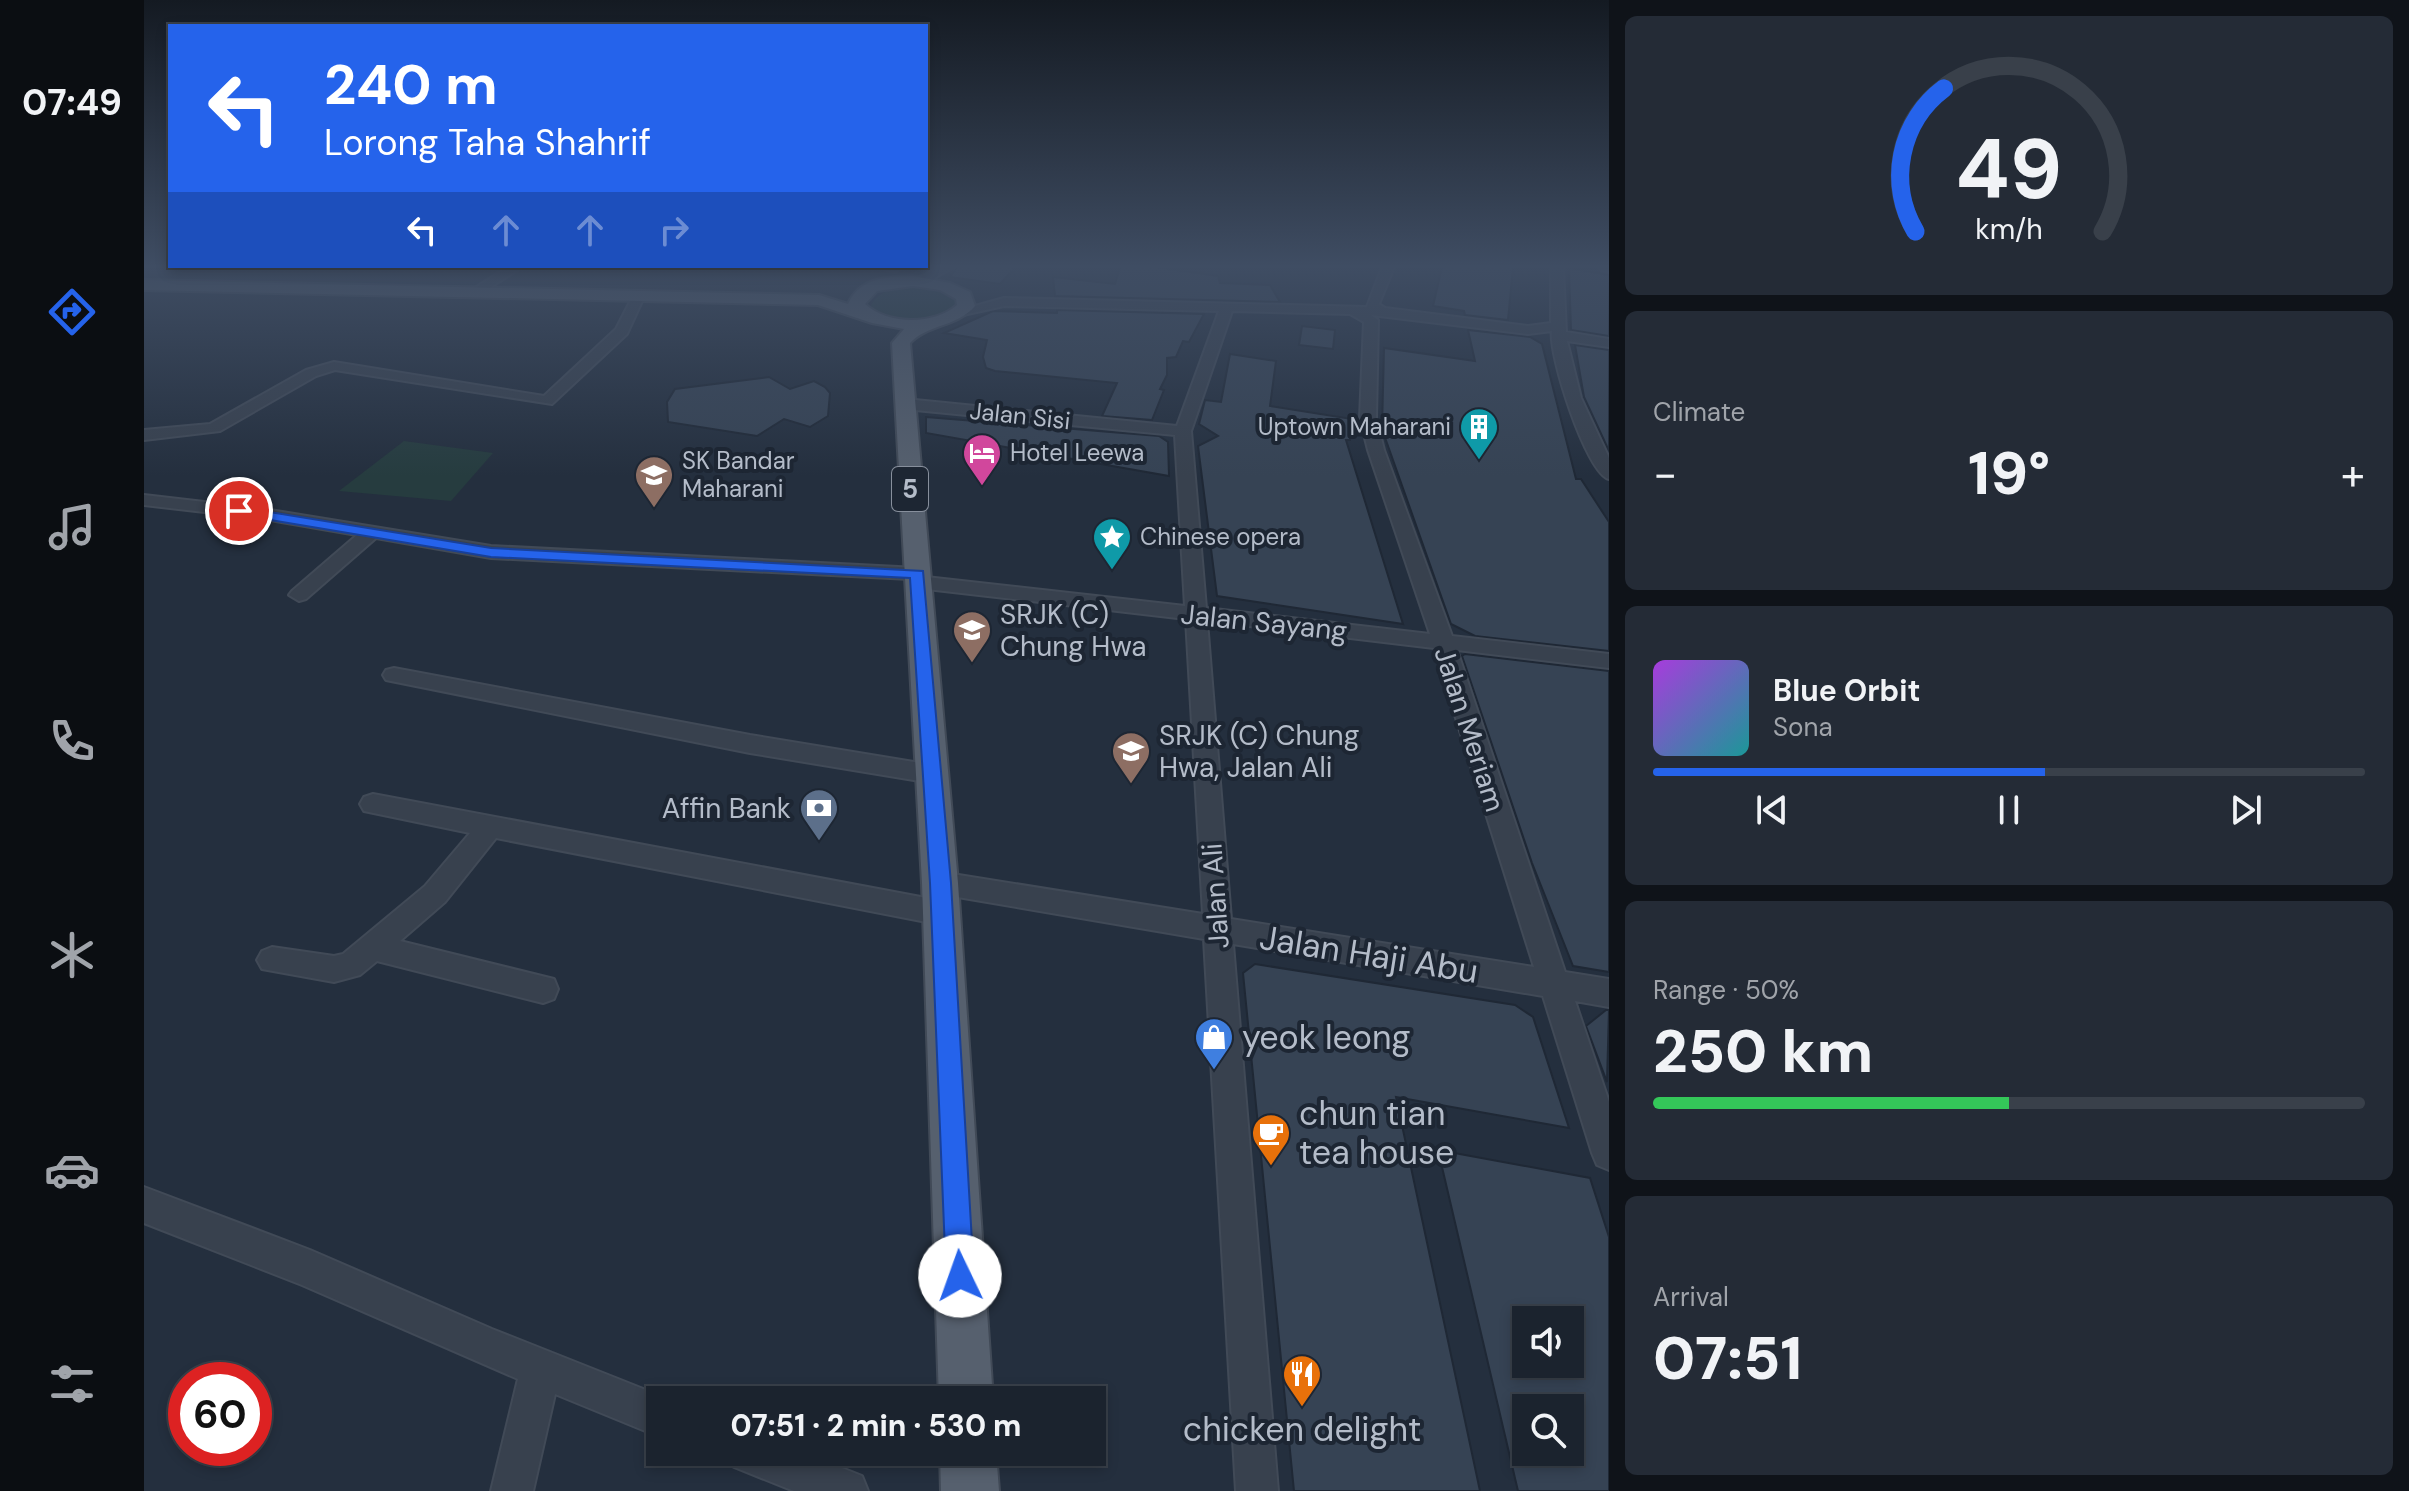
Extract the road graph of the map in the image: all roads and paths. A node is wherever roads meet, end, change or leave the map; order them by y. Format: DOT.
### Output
graph roads {
  1 [pos="1557,336"];
  2 [pos="616,337"];
  3 [pos="894,337"];
  4 [pos="906,337"];
  5 [pos="1217,337"];
  6 [pos="1370,337"];
  7 [pos="1561,337"];
  8 [pos="901,343"];
  9 [pos="1609,343"];
  10 [pos="905,404"];
  11 [pos="1183,431"];
  12 [pos="144,435"];
  13 [pos="1609,474"];
  14 [pos="144,500"];
  15 [pos="372,532"];
  16 [pos="918,578"];
  17 [pos="299,595"];
  18 [pos="1195,614"];
  19 [pos="1443,642"];
  20 [pos="1609,661"];
  21 [pos="394,675"];
  22 [pos="932,774"];
  23 [pos="373,804"];
  24 [pos="491,826"];
  25 [pos="941,898"];
  26 [pos="1218,929"];
  27 [pos="373,947"];
  28 [pos="272,960"];
  29 [pos="1553,984"];
  30 [pos="543,989"];
  31 [pos="1609,993"];
  32 [pos="1609,1153"];
  33 [pos="144,1205"];
  34 [pos="541,1368"];
  35 [pos="965,1386"];
  36 [pos="646,1410"];
  37 [pos="784,1466"];
  38 [pos="969,1466"];
  39 [pos="512,1491"];
  40 [pos="847,1491"];
  41 [pos="970,1491"];
  42 [pos="1257,1491"];
  1 -- 13 [label="street"];
  2 -- 12 [label="street"];
  3 -- 8 [label="main road"];
  4 -- 8 [label="main road"];
  5 -- 11 [label="street, Jalan Ali"];
  6 -- 19 [label="street, Jalan Meriam"];
  7 -- 9 [label="street"];
  8 -- 10 [label="main road, 5"];
  10 -- 11 [label="street, Jalan Sisi"];
  10 -- 16 [label="main road, 5"];
  11 -- 18 [label="street, Jalan Ali"];
  14 -- 15 [label="street, Jalan Sayang"];
  15 -- 16 [label="street, Jalan Sayang"];
  15 -- 17 [label="street"];
  16 -- 18 [label="street, Jalan Sayang"];
  16 -- 22 [label="main road, 5"];
  18 -- 19 [label="street, Jalan Sayang"];
  18 -- 26 [label="street, Jalan Ali"];
  19 -- 20 [label="street, Jalan Sayang"];
  19 -- 29 [label="street, Jalan Meriam"];
  21 -- 22 [label="street"];
  22 -- 25 [label="main road, 5"];
  23 -- 24 [label="street, Jalan Haji Abu"];
  24 -- 25 [label="street, Jalan Haji Abu"];
  24 -- 27 [label="street"];
  25 -- 26 [label="street, Jalan Haji Abu"];
  25 -- 35 [label="main road, 5"];
  26 -- 29 [label="street, Jalan Haji Abu"];
  26 -- 42 [label="street, Jalan Ali"];
  27 -- 28 [label="street"];
  27 -- 30 [label="street"];
  29 -- 31 [label="street, Jalan Haji Abu"];
  29 -- 32 [label="street, Jalan Meriam"];
  33 -- 34 [label="street"];
  34 -- 36 [label="street"];
  34 -- 39 [label="street"];
  37 -- 40 [label="street"];
  38 -- 41 [label="main road"];
}
